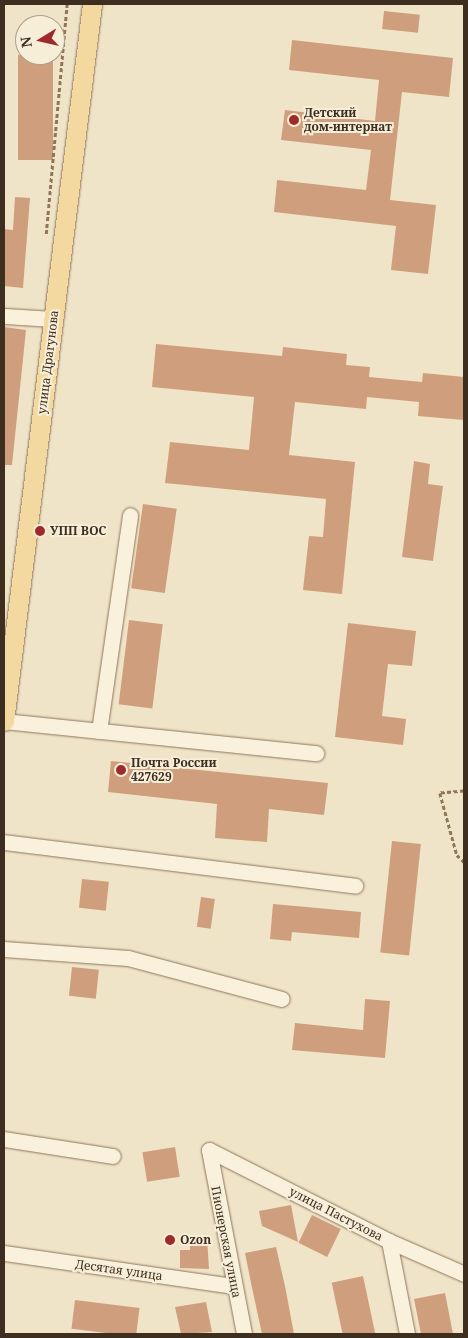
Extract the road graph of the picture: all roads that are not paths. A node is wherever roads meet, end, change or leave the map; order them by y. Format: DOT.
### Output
graph roads {
  1 [pos="92,4"];
  2 [pos="4,316"];
  3 [pos="54,319"];
  4 [pos="130,515"];
  5 [pos="4,721"];
  6 [pos="99,731"];
  7 [pos="316,753"];
  8 [pos="4,842"];
  9 [pos="355,886"];
  10 [pos="4,949"];
  11 [pos="282,999"];
  12 [pos="4,1139"];
  13 [pos="209,1150"];
  14 [pos="113,1156"];
  15 [pos="389,1241"];
  16 [pos="4,1253"];
  17 [pos="464,1274"];
  18 [pos="234,1286"];
  19 [pos="244,1334"];
  20 [pos="407,1334"];
  1 -- 3 [label="main road, улица Драгунова"];
  2 -- 3 [label="street"];
  3 -- 5 [label="main road, улица Драгунова"];
  4 -- 6 [label="street"];
  5 -- 6 [label="street"];
  6 -- 7 [label="street"];
  8 -- 9 [label="street"];
  10 -- 11 [label="street"];
  12 -- 14 [label="street"];
  13 -- 15 [label="street, улица Пастухова"];
  13 -- 18 [label="street, Пионерская улица"];
  15 -- 17 [label="street, улица Пастухова"];
  15 -- 20 [label="street"];
  16 -- 18 [label="street, Десятая улица"];
  18 -- 19 [label="street, Пионерская улица"];
}
